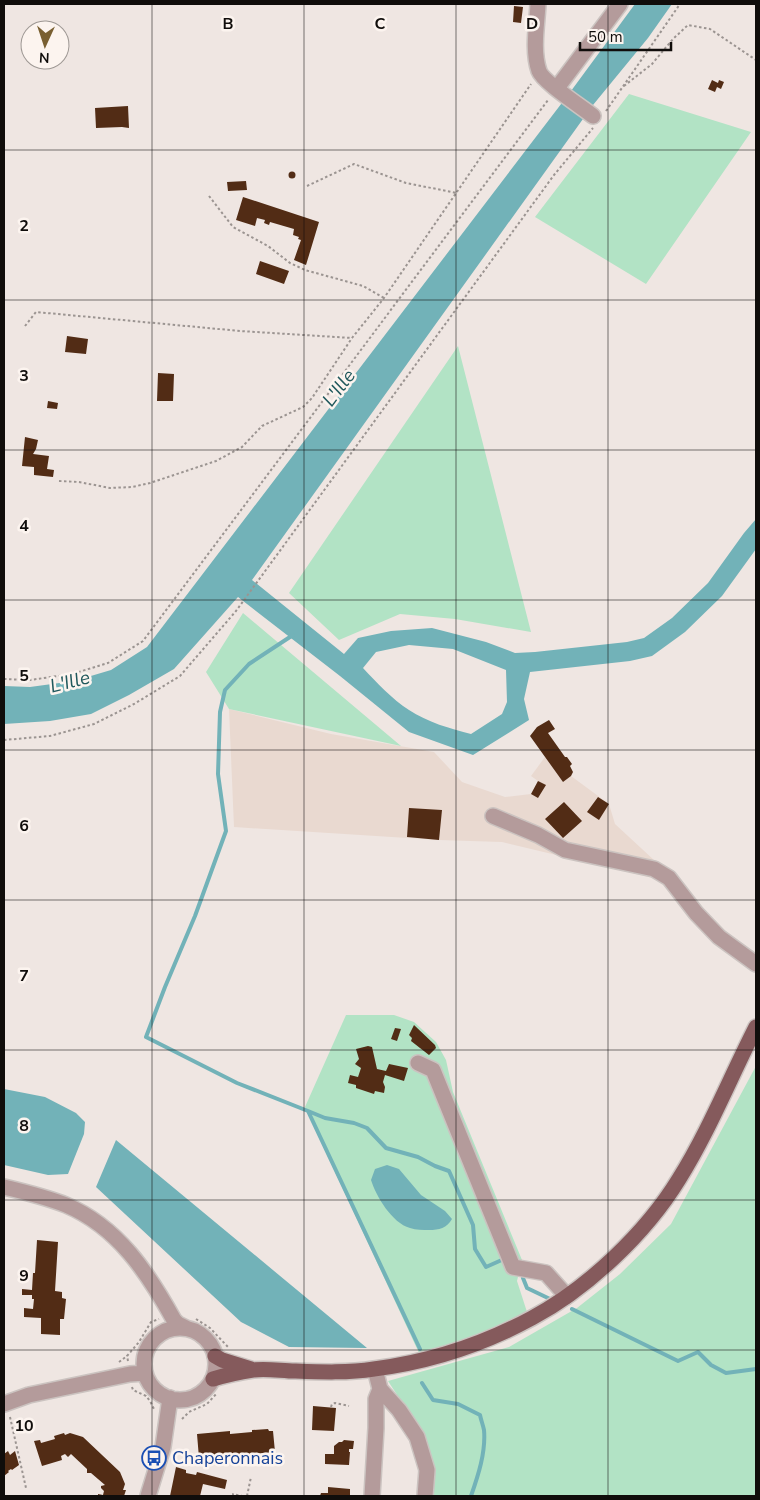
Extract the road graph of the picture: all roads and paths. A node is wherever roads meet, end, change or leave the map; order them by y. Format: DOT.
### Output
graph roads {
  1 [pos="538,4"];
  2 [pos="620,4"];
  3 [pos="680,4"];
  4 [pos="756,60"];
  5 [pos="540,72"];
  6 [pos="622,87"];
  7 [pos="560,90"];
  8 [pos="597,119"];
  9 [pos="307,186"];
  10 [pos="457,193"];
  11 [pos="209,196"];
  12 [pos="384,298"];
  13 [pos="24,326"];
  14 [pos="352,338"];
  15 [pos="59,481"];
  16 [pos="4,679"];
  17 [pos="4,740"];
  18 [pos="492,816"];
  19 [pos="756,964"];
  20 [pos="755,1032"];
  21 [pos="418,1063"];
  22 [pos="4,1187"];
  23 [pos="566,1297"];
  24 [pos="167,1317"];
  25 [pos="186,1328"];
  26 [pos="159,1335"];
  27 [pos="215,1356"];
  28 [pos="232,1363"];
  29 [pos="375,1369"];
  30 [pos="255,1370"];
  31 [pos="137,1374"];
  32 [pos="216,1385"];
  33 [pos="380,1389"];
  34 [pos="170,1398"];
  35 [pos="4,1404"];
  36 [pos="349,1406"];
  37 [pos="332,1407"];
  38 [pos="167,1422"];
  39 [pos="251,1477"];
  40 [pos="26,1488"];
  41 [pos="148,1496"];
  42 [pos="233,1496"];
  43 [pos="242,1496"];
  44 [pos="247,1496"];
  45 [pos="372,1496"];
  46 [pos="425,1496"];
  1 -- 5 [label="street"];
  2 -- 7 [label="street"];
  3 -- 6 [label="path"];
  4 -- 6 [label="path"];
  5 -- 7 [label="street"];
  5 -- 10 [label="path"];
  6 -- 8 [label="path"];
  7 -- 8 [label="street"];
  7 -- 16 [label="path"];
  8 -- 17 [label="path"];
  9 -- 10 [label="path"];
  10 -- 12 [label="path"];
  11 -- 12 [label="path"];
  12 -- 14 [label="path"];
  13 -- 14 [label="path"];
  14 -- 15 [label="path"];
  18 -- 19 [label="street"];
  20 -- 23 [label="main road"];
  21 -- 23 [label="street"];
  22 -- 24 [label="street"];
  23 -- 29 [label="main road"];
  24 -- 25 [label="street"];
  24 -- 26 [label="street"];
  24 -- 28 [label="path"];
  24 -- 31 [label="path"];
  25 -- 26 [label="street"];
  25 -- 27 [label="street"];
  26 -- 31 [label="street"];
  27 -- 28 [label="main road"];
  27 -- 32 [label="street"];
  28 -- 30 [label="main road"];
  29 -- 30 [label="main road"];
  29 -- 33 [label="street"];
  30 -- 32 [label="main road"];
  31 -- 34 [label="street"];
  31 -- 35 [label="street"];
  31 -- 38 [label="path"];
  32 -- 34 [label="street"];
  32 -- 38 [label="path"];
  33 -- 45 [label="street"];
  33 -- 46 [label="street"];
  34 -- 38 [label="street"];
  35 -- 40 [label="path"];
  36 -- 37 [label="path"];
  38 -- 41 [label="street"];
  39 -- 44 [label="path"];
  42 -- 43 [label="path"];
}
